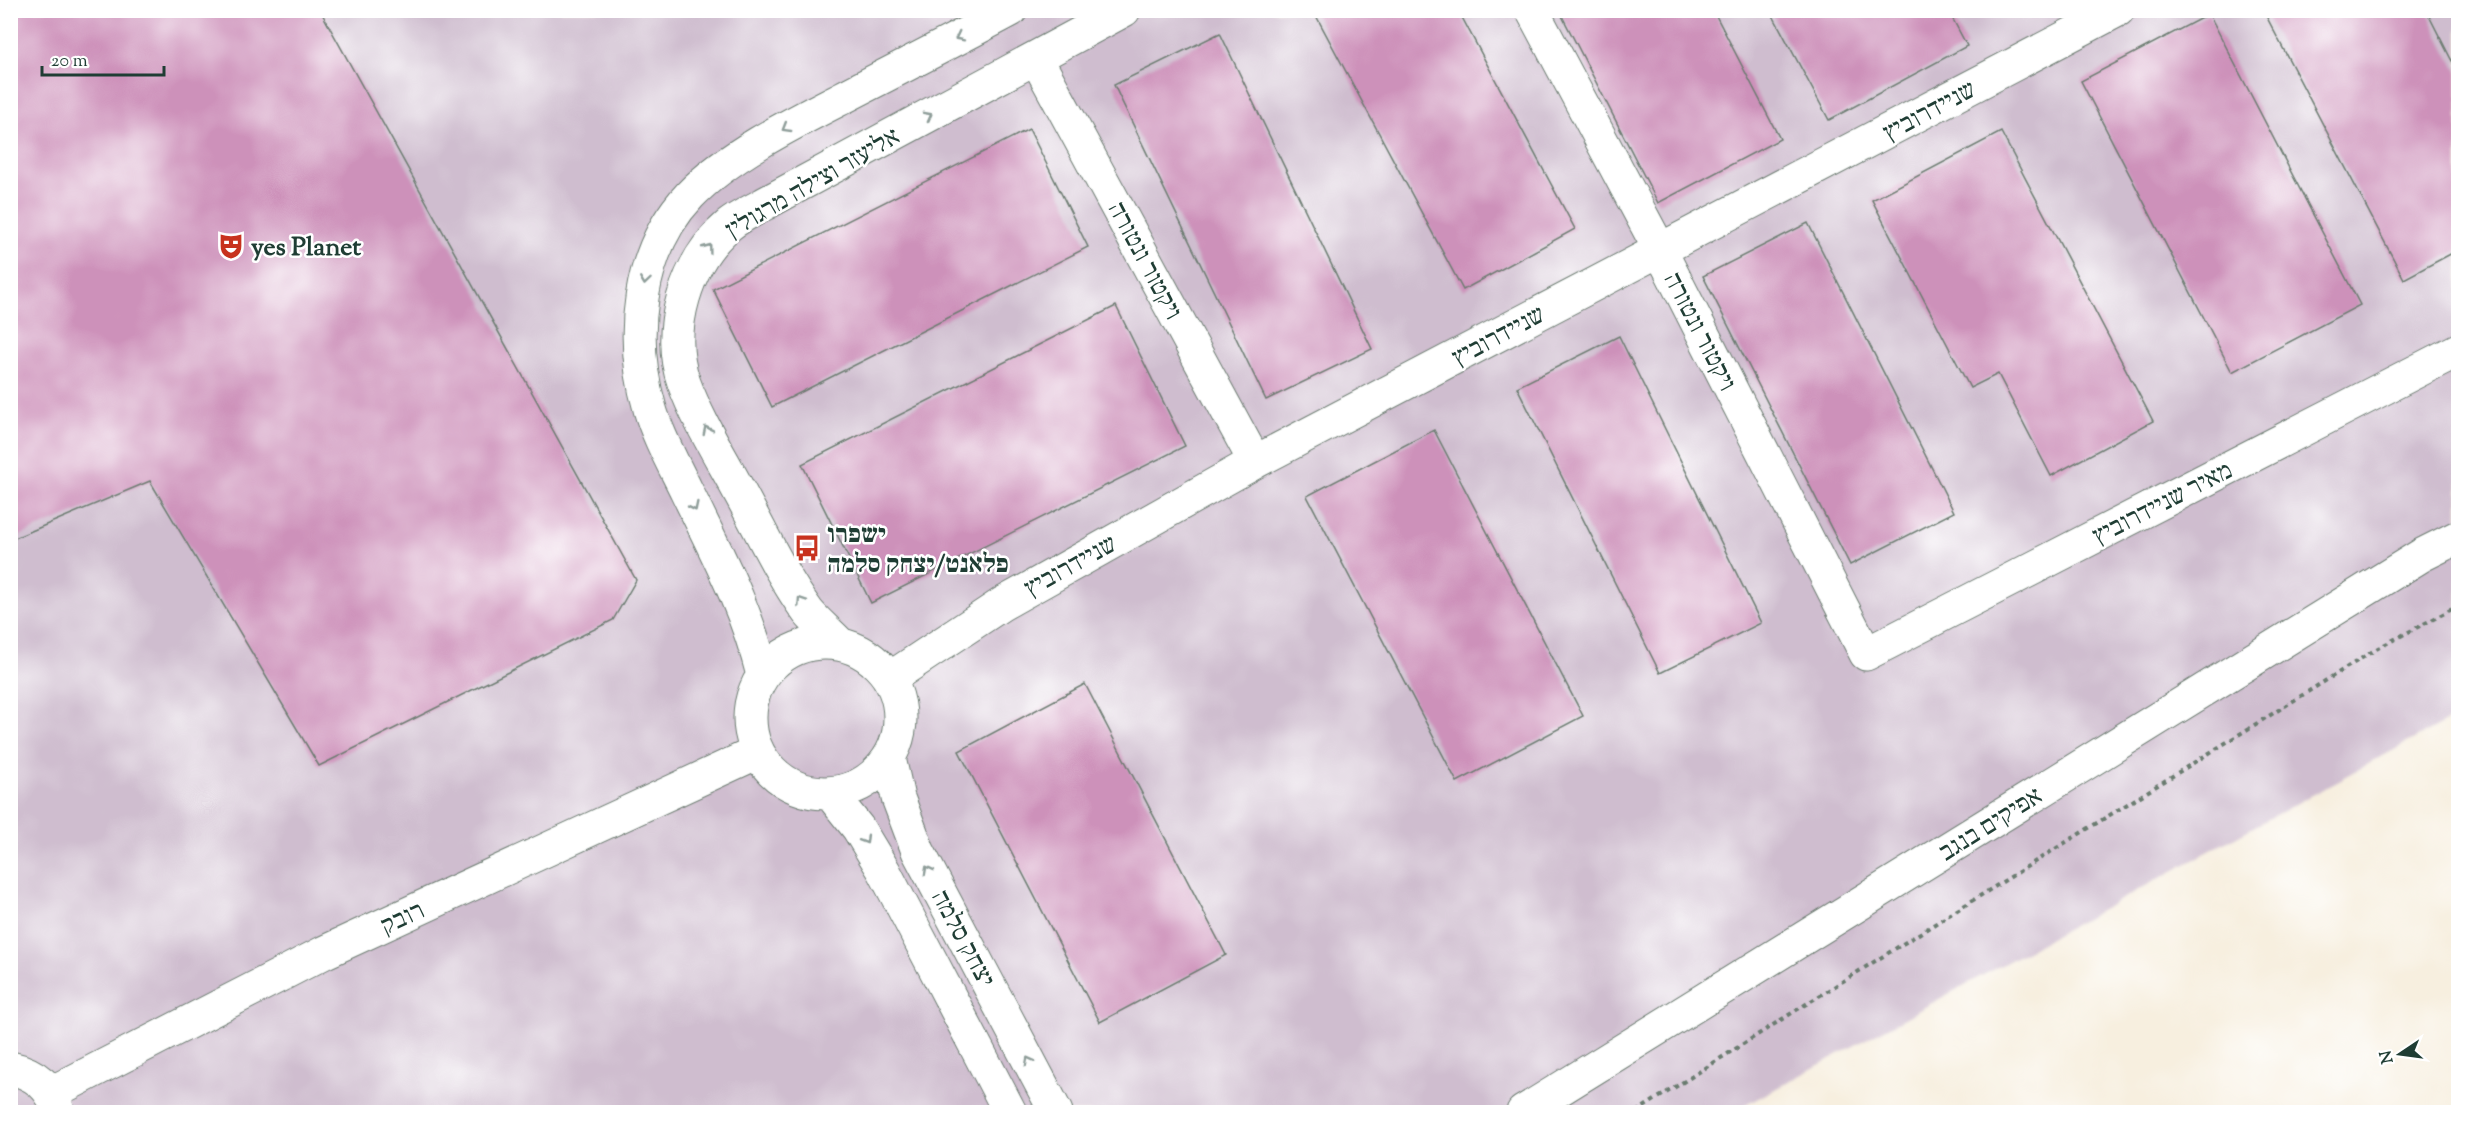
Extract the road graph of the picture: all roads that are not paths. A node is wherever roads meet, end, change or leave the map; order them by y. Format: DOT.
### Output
graph roads {
  1 [pos="1011,10"];
  2 [pos="1124,10"];
  3 [pos="1532,10"];
  4 [pos="2118,10"];
  5 [pos="1036,57"];
  6 [pos="1660,250"];
  7 [pos="2458,350"];
  8 [pos="1255,462"];
  9 [pos="2458,537"];
  10 [pos="840,644"];
  11 [pos="1866,654"];
  12 [pos="763,675"];
  13 [pos="889,679"];
  14 [pos="758,752"];
  15 [pos="889,758"];
  16 [pos="830,793"];
  17 [pos="10,1068"];
  18 [pos="55,1103"];
  19 [pos="1010,1113"];
  20 [pos="1056,1113"];
  21 [pos="1523,1113"];
  1 -- 12 [label="street, אליעזר וצילה מרגולין, one-way"];
  2 -- 5 [label="street, אליעזר וצילה מרגולין"];
  3 -- 6 [label="street, ויקטור ונטורה"];
  4 -- 6 [label="street, שניידרוביץ"];
  5 -- 8 [label="street, ויקטור ונטורה"];
  10 -- 5 [label="street, אליעזר וצילה מרגולין, one-way"];
  6 -- 8 [label="street, שניידרוביץ"];
  6 -- 11 [label="street, ויקטור ונטורה"];
  7 -- 11 [label="street, מאיר שניידרוביץ"];
  8 -- 13 [label="street, שניידרוביץ"];
  9 -- 21 [label="street, אפיקים בנגב"];
  10 -- 12 [label="street"];
  10 -- 13 [label="street"];
  12 -- 14 [label="street"];
  13 -- 15 [label="street"];
  14 -- 16 [label="street"];
  14 -- 18 [label="street, רובק"];
  15 -- 16 [label="street"];
  20 -- 15 [label="street, יצחק סלמה, one-way"];
  16 -- 19 [label="street, יצחק סלמה, one-way"];
  17 -- 18 [label="street"];
}
